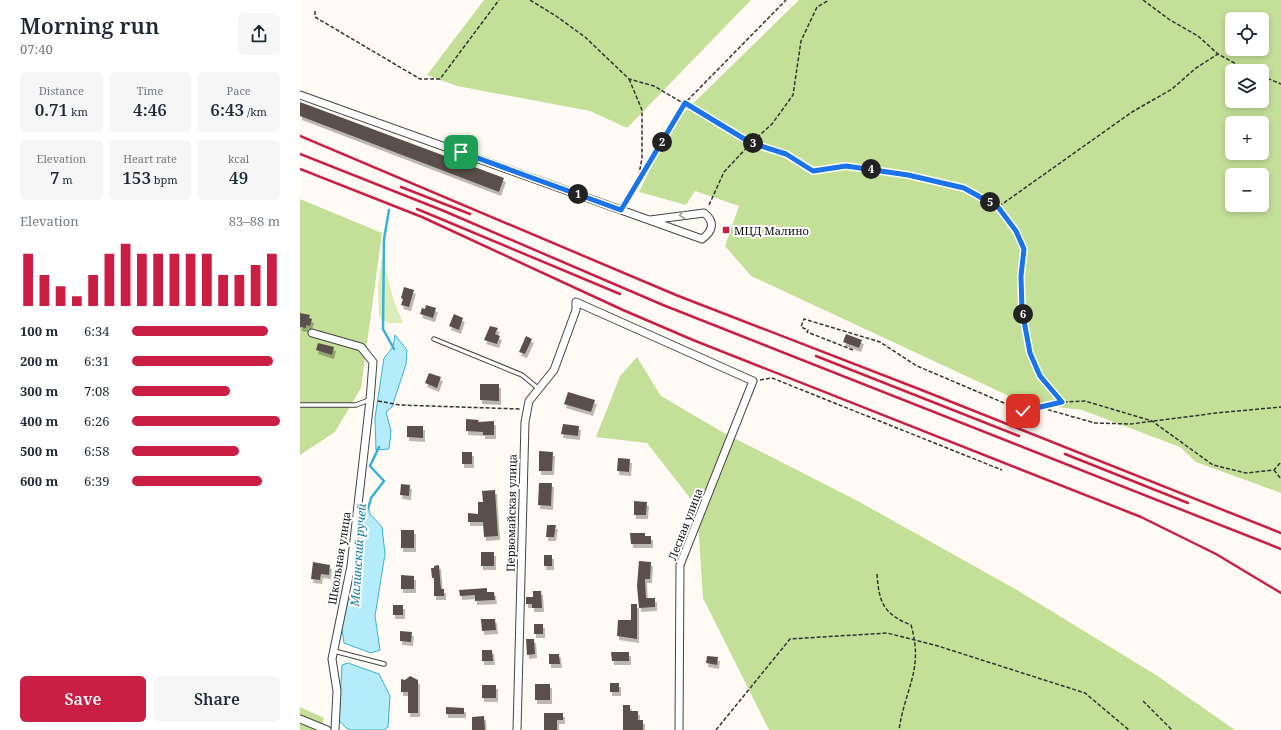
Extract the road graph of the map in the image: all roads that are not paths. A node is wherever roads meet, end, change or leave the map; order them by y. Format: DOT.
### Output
graph roads {
  1 [pos="300,95"];
  2 [pos="650,220"];
  3 [pos="312,333"];
  4 [pos="434,339"];
  5 [pos="752,381"];
  6 [pos="539,389"];
  7 [pos="370,400"];
  8 [pos="300,405"];
  9 [pos="333,651"];
  10 [pos="384,664"];
  11 [pos="300,719"];
  12 [pos="327,730"];
  13 [pos="335,730"];
  14 [pos="517,730"];
  15 [pos="679,730"];
  1 -- 2 [label="street"];
  2 -- 2 [label="street, one-way"];
  3 -- 7 [label="street, Школьная улица"];
  4 -- 6 [label="lane"];
  5 -- 6 [label="street, Первомайская улица"];
  5 -- 15 [label="street, Лесная улица"];
  6 -- 14 [label="street, Первомайская улица"];
  7 -- 8 [label="lane"];
  7 -- 9 [label="street, Школьная улица"];
  9 -- 10 [label="lane"];
  9 -- 13 [label="street, Школьная улица"];
  11 -- 12 [label="street"];
}
